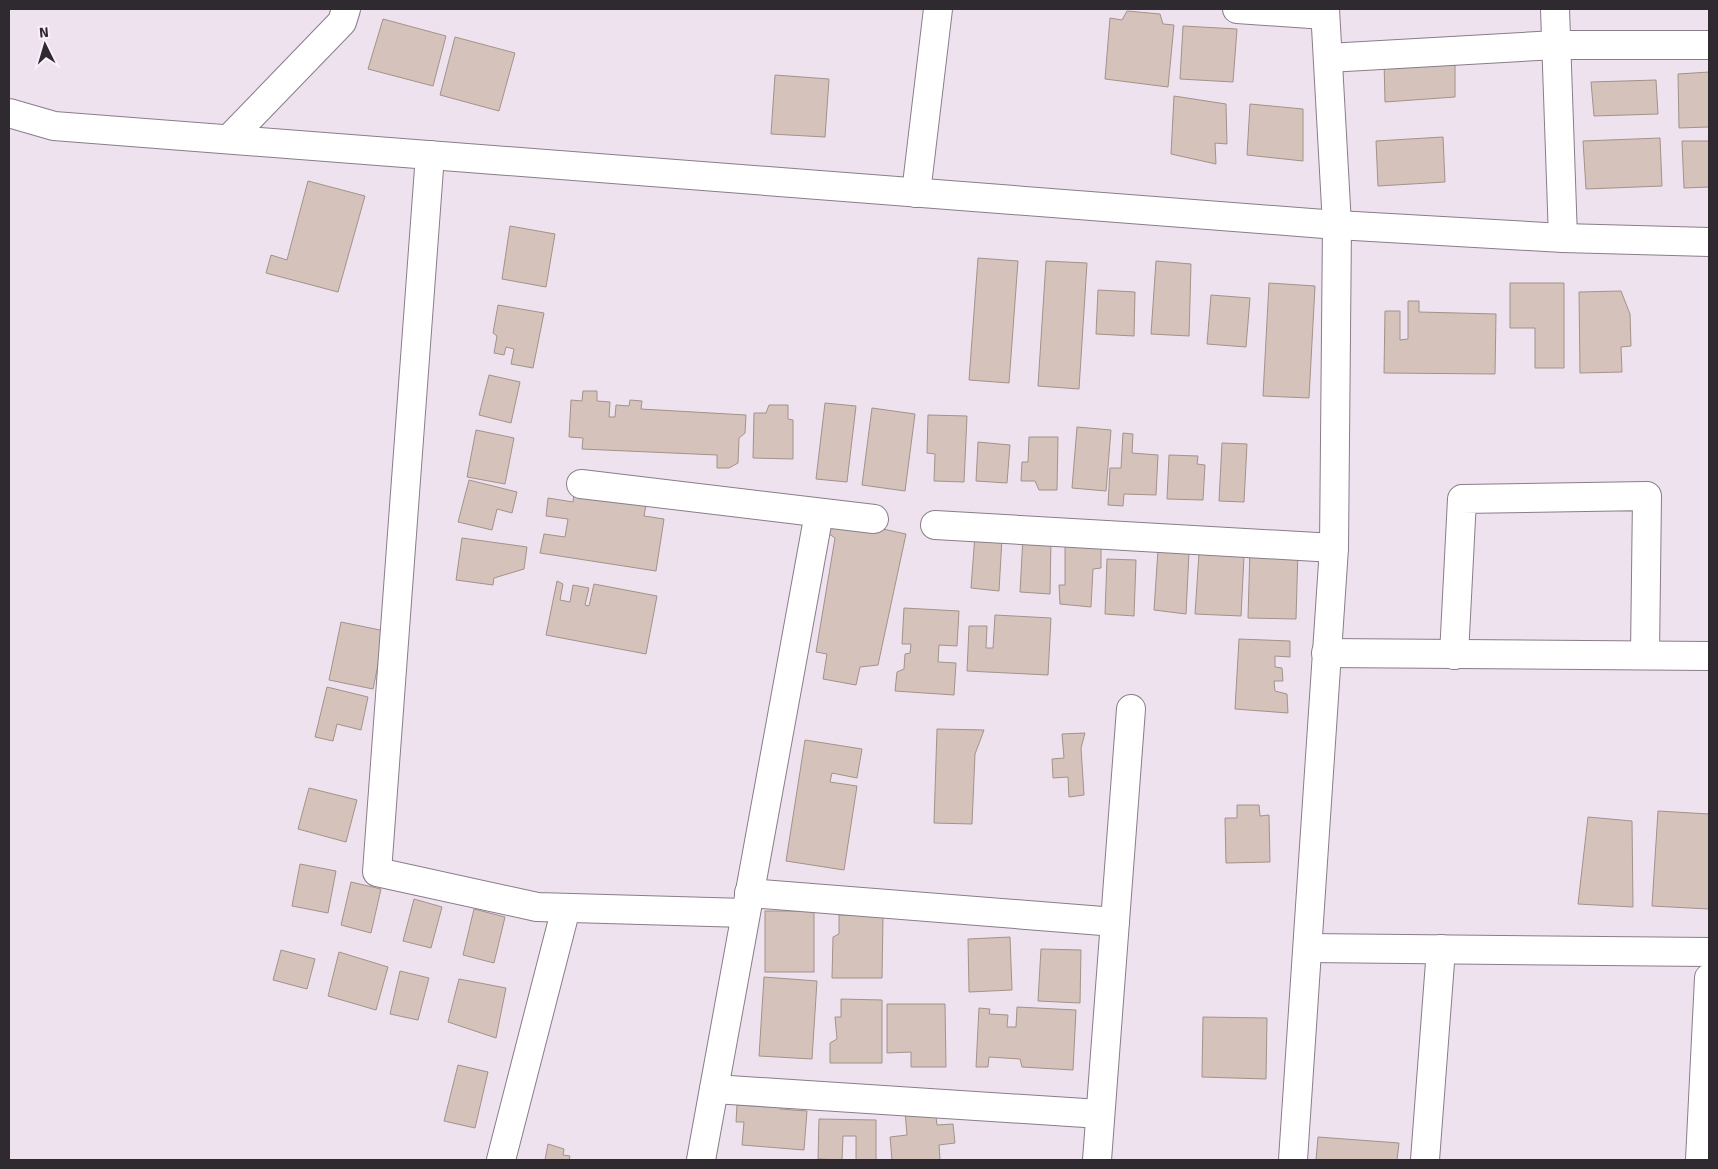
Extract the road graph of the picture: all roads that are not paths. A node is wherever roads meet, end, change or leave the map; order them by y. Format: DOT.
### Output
graph roads {
  1 [pos="346,9"];
  2 [pos="938,9"];
  3 [pos="1237,9"];
  4 [pos="1555,9"];
  5 [pos="1325,12"];
  6 [pos="1556,45"];
  7 [pos="1709,45"];
  8 [pos="1328,58"];
  9 [pos="9,113"];
  10 [pos="229,140"];
  11 [pos="430,155"];
  12 [pos="916,193"];
  13 [pos="1337,225"];
  14 [pos="1563,238"];
  15 [pos="1709,242"];
  16 [pos="581,484"];
  17 [pos="819,513"];
  18 [pos="874,519"];
  19 [pos="935,525"];
  20 [pos="1334,548"];
  21 [pos="1326,654"];
  22 [pos="1454,655"];
  23 [pos="1645,655"];
  24 [pos="1709,656"];
  25 [pos="1131,709"];
  26 [pos="747,903"];
  27 [pos="566,908"];
  28 [pos="1115,922"];
  29 [pos="1308,948"];
  30 [pos="1441,949"];
  31 [pos="1709,952"];
  32 [pos="1709,978"];
  33 [pos="714,1089"];
  34 [pos="1100,1114"];
  35 [pos="501,1160"];
  36 [pos="701,1160"];
  37 [pos="1097,1160"];
  38 [pos="1293,1160"];
  39 [pos="1425,1160"];
  40 [pos="1700,1160"];
  1 -- 10 [label="street"];
  2 -- 12 [label="street"];
  3 -- 5 [label="street"];
  4 -- 6 [label="street"];
  5 -- 8 [label="street"];
  6 -- 7 [label="street"];
  6 -- 8 [label="street"];
  6 -- 14 [label="street"];
  8 -- 13 [label="street"];
  9 -- 10 [label="street"];
  10 -- 11 [label="street"];
  11 -- 12 [label="street"];
  11 -- 27 [label="street"];
  12 -- 13 [label="street"];
  13 -- 14 [label="street"];
  13 -- 20 [label="street"];
  14 -- 15 [label="street"];
  16 -- 17 [label="street"];
  17 -- 18 [label="street"];
  17 -- 26 [label="street"];
  19 -- 20 [label="street"];
  20 -- 21 [label="street"];
  21 -- 22 [label="street"];
  21 -- 29 [label="street"];
  22 -- 23 [label="street"];
  22 -- 23 [label="street"];
  23 -- 24 [label="street"];
  25 -- 28 [label="street"];
  26 -- 27 [label="street"];
  26 -- 28 [label="street"];
  26 -- 33 [label="street"];
  27 -- 35 [label="street"];
  28 -- 34 [label="street"];
  29 -- 30 [label="street"];
  29 -- 38 [label="street"];
  30 -- 31 [label="street"];
  30 -- 39 [label="street"];
  32 -- 40 [label="street"];
  33 -- 34 [label="street"];
  33 -- 36 [label="street"];
  34 -- 37 [label="street"];
}
